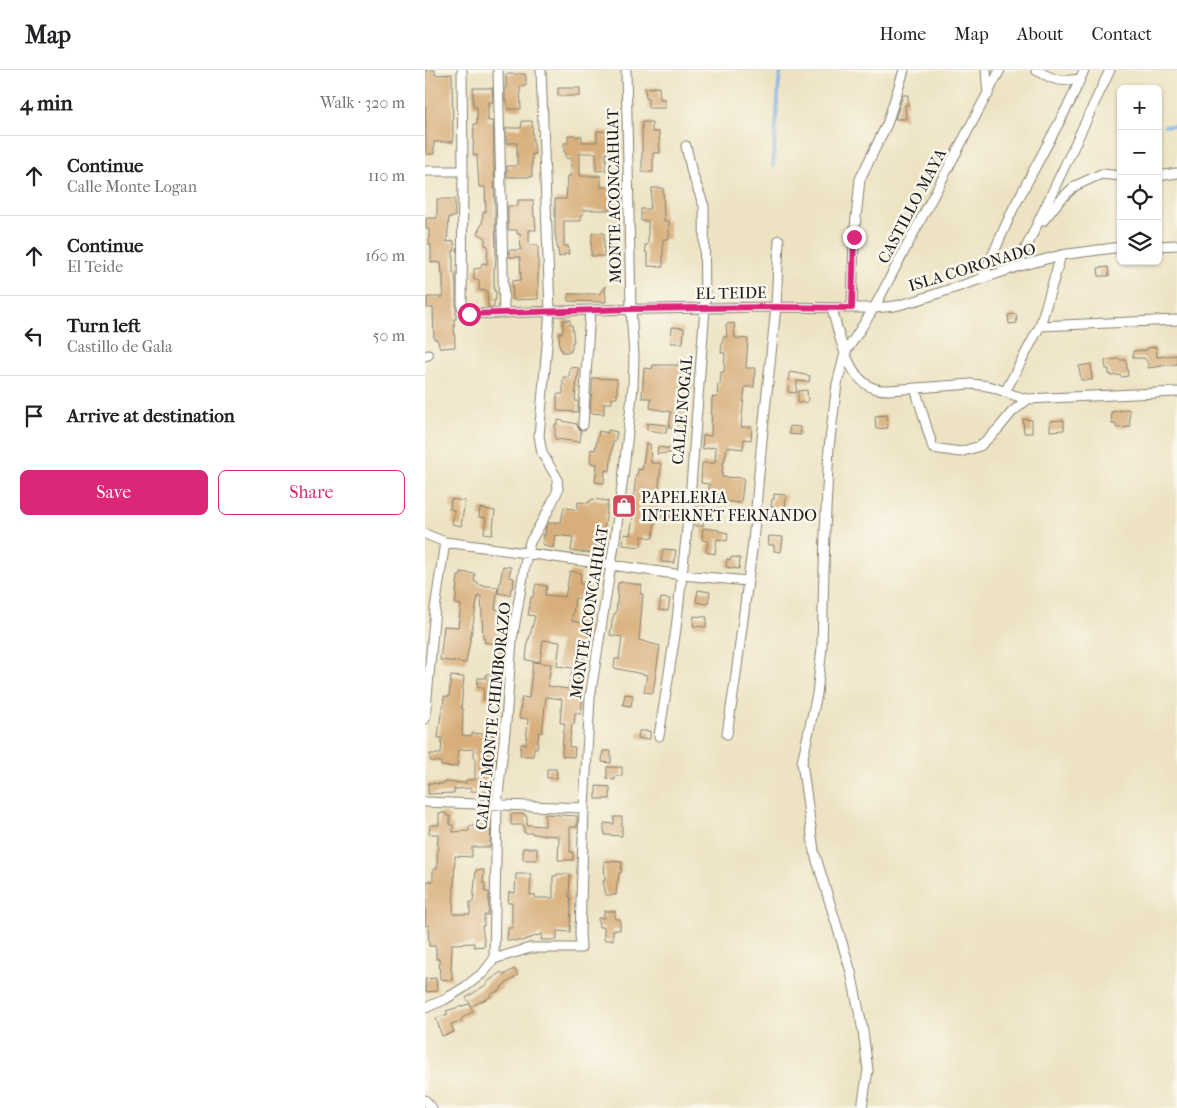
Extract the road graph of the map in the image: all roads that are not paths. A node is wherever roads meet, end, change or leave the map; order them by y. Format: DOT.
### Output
graph roads {
  1 [pos="462,70"];
  2 [pos="498,70"];
  3 [pos="541,70"];
  4 [pos="626,70"];
  5 [pos="904,70"];
  6 [pos="986,70"];
  7 [pos="1000,70"];
  8 [pos="1036,70"];
  9 [pos="1110,70"];
  10 [pos="1082,74"];
  11 [pos="988,95"];
  12 [pos="686,146"];
  13 [pos="425,171"];
  14 [pos="463,172"];
  15 [pos="1177,173"];
  16 [pos="1162,175"];
  17 [pos="1117,176"];
  18 [pos="1033,233"];
  19 [pos="779,240"];
  20 [pos="1162,246"];
  21 [pos="1177,246"];
  22 [pos="1117,248"];
  23 [pos="1061,255"];
  24 [pos="1017,267"];
  25 [pos="982,280"];
  26 [pos="775,307"];
  27 [pos="831,308"];
  28 [pos="852,308"];
  29 [pos="874,308"];
  30 [pos="631,309"];
  31 [pos="705,309"];
  32 [pos="590,310"];
  33 [pos="550,311"];
  34 [pos="504,312"];
  35 [pos="1177,320"];
  36 [pos="1040,326"];
  37 [pos="845,353"];
  38 [pos="915,388"];
  39 [pos="1005,392"];
  40 [pos="1177,392"];
  41 [pos="1028,399"];
  42 [pos="583,424"];
  43 [pos="425,534"];
  44 [pos="445,542"];
  45 [pos="527,554"];
  46 [pos="611,566"];
  47 [pos="681,575"];
  48 [pos="748,581"];
  49 [pos="428,662"];
  50 [pos="425,719"];
  51 [pos="727,734"];
  52 [pos="659,736"];
  53 [pos="425,802"];
  54 [pos="497,804"];
  55 [pos="584,808"];
  56 [pos="494,959"];
  57 [pos="425,1008"];
  58 [pos="425,1100"];
  59 [pos="432,1108"];
  60 [pos="862,1108"];
  1 -- 14 [label="street"];
  2 -- 34 [label="street"];
  3 -- 33 [label="street, CALLE MONTE CHIMBORAZO"];
  4 -- 30 [label="street, MONTE ACONCAHUAT"];
  5 -- 28 [label="street"];
  6 -- 11 [label="street"];
  7 -- 11 [label="street, CASTILLO MAYA"];
  8 -- 10 [label="street"];
  9 -- 18 [label="street"];
  10 -- 25 [label="street"];
  11 -- 29 [label="street, CASTILLO MAYA"];
  12 -- 31 [label="street, CALLE NOGAL"];
  13 -- 14 [label="street"];
  14 -- 34 [label="street, EL TEIDE"];
  15 -- 16 [label="street"];
  17 -- 18 [label="street"];
  18 -- 24 [label="street"];
  19 -- 26 [label="street"];
  20 -- 21 [label="street"];
  22 -- 23 [label="street, ISLA CORONADO"];
  23 -- 24 [label="street, ISLA CORONADO"];
  23 -- 36 [label="street"];
  24 -- 25 [label="street, ISLA CORONADO"];
  25 -- 29 [label="street, ISLA CORONADO"];
  26 -- 27 [label="street, EL TEIDE"];
  26 -- 31 [label="street, EL TEIDE"];
  26 -- 48 [label="street"];
  27 -- 28 [label="street, ISLA CORONADO"];
  27 -- 37 [label="street"];
  28 -- 29 [label="street, ISLA CORONADO"];
  29 -- 37 [label="street, CASTILLO MAYA"];
  30 -- 31 [label="street, EL TEIDE"];
  30 -- 32 [label="street, EL TEIDE"];
  30 -- 46 [label="street, MONTE ACONCAHUAT"];
  31 -- 47 [label="street, CALLE NOGAL"];
  32 -- 33 [label="street, EL TEIDE"];
  32 -- 42 [label="street"];
  33 -- 34 [label="street, EL TEIDE"];
  33 -- 45 [label="street, CALLE MONTE CHIMBORAZO"];
  35 -- 36 [label="street"];
  36 -- 39 [label="street"];
  37 -- 38 [label="street"];
  37 -- 60 [label="street"];
  38 -- 39 [label="street"];
  38 -- 41 [label="street"];
  39 -- 41 [label="street"];
  40 -- 41 [label="street"];
  43 -- 44 [label="street"];
  44 -- 45 [label="street"];
  44 -- 49 [label="street"];
  45 -- 46 [label="street"];
  45 -- 54 [label="street, CALLE MONTE CHIMBORAZO"];
  46 -- 47 [label="street"];
  46 -- 55 [label="street, MONTE ACONCAHUAT"];
  47 -- 48 [label="street"];
  47 -- 52 [label="street, CALLE NOGAL"];
  48 -- 51 [label="street"];
  49 -- 50 [label="street"];
  53 -- 54 [label="street"];
  54 -- 55 [label="street"];
  54 -- 56 [label="street, CALLE MONTE CHIMBORAZO"];
  55 -- 56 [label="street, MONTE ACONCAHUAT"];
  56 -- 57 [label="street"];
  58 -- 59 [label="street"];
}
